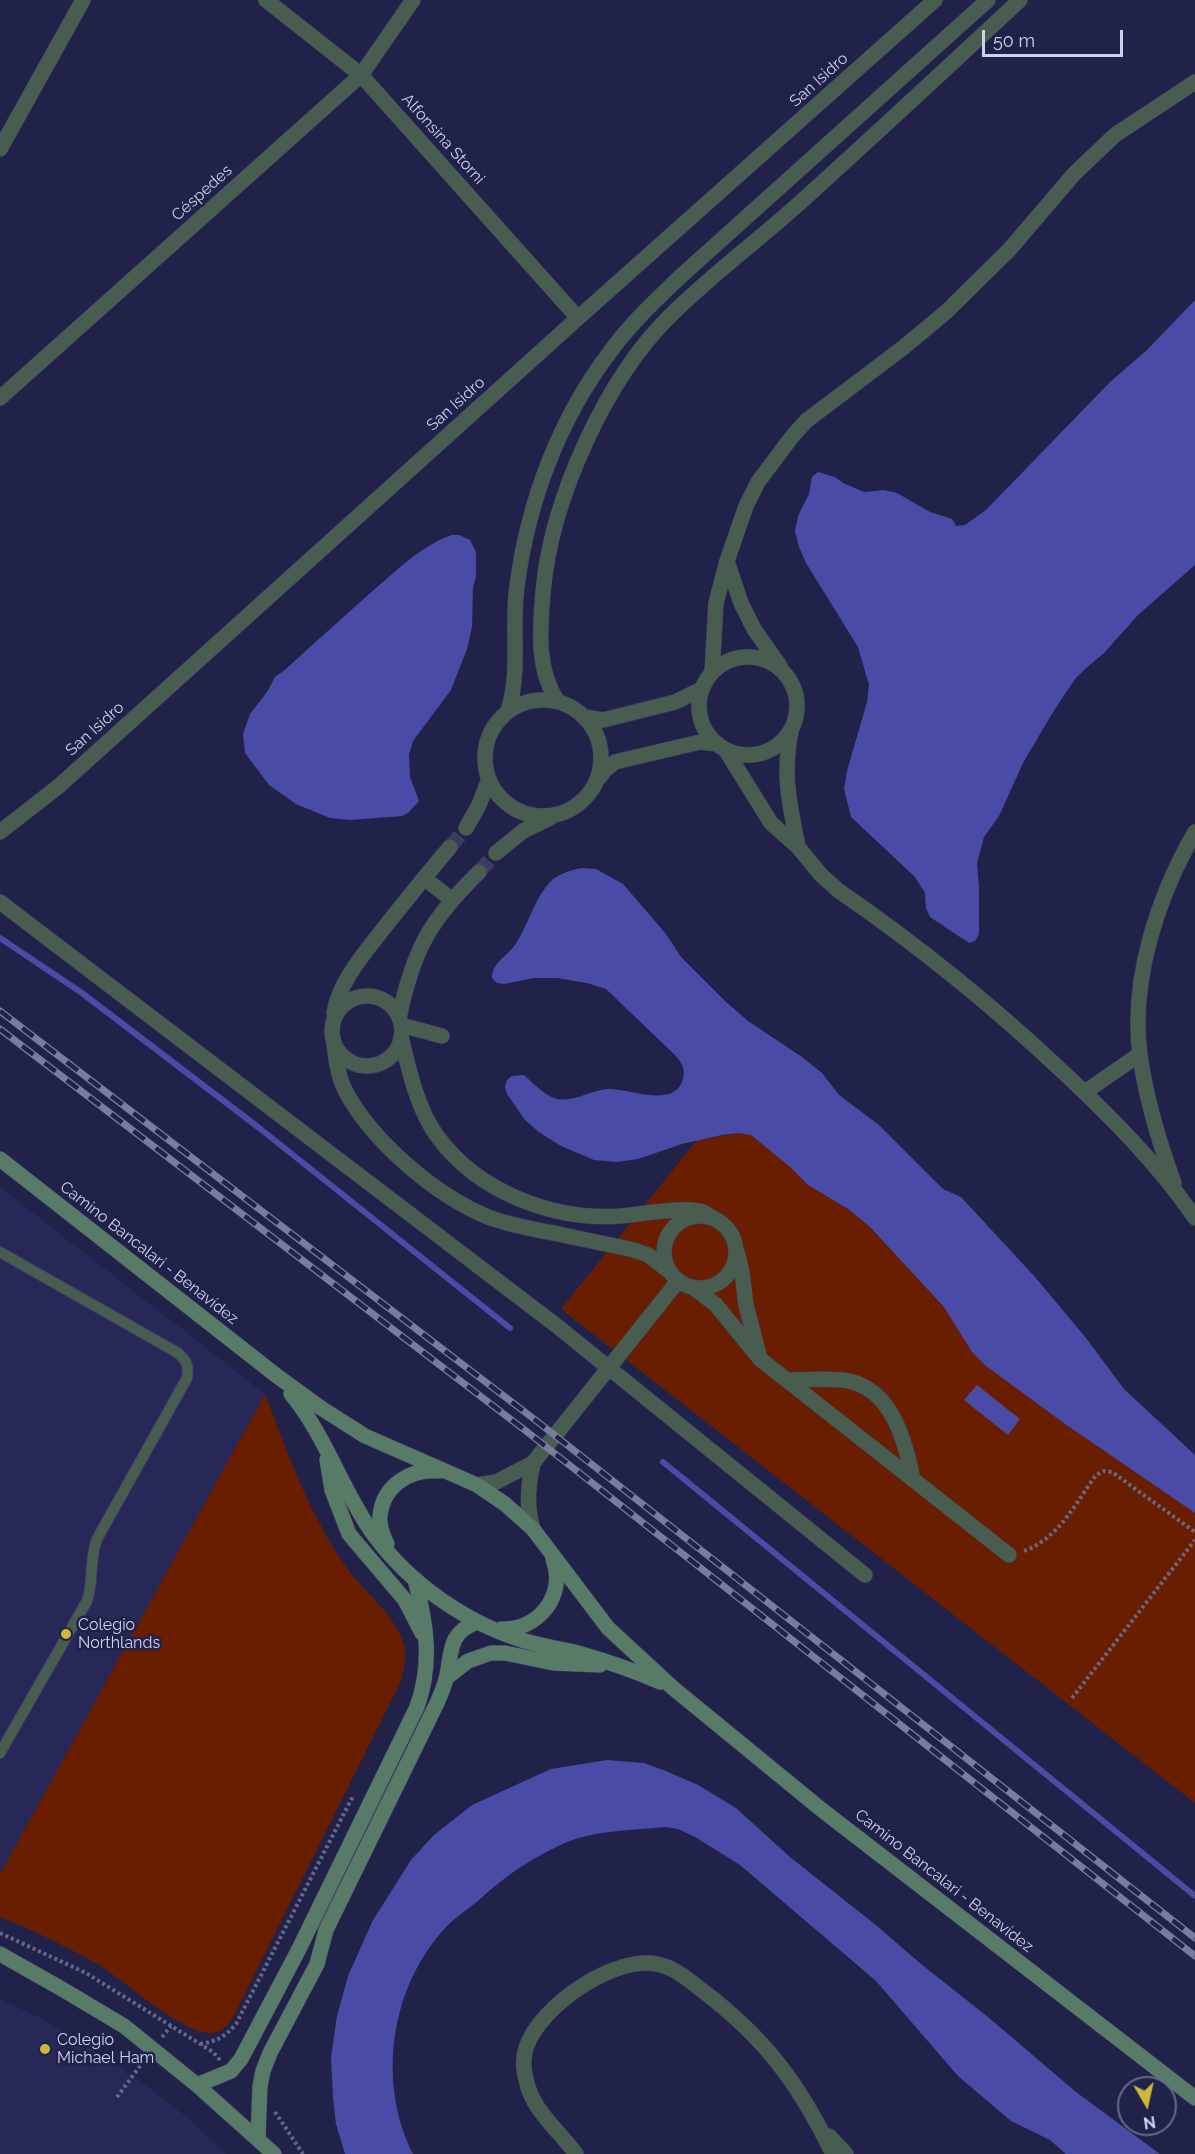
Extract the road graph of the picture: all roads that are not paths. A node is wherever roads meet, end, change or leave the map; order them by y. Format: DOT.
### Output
graph roads {
  1 [pos="83,0"];
  2 [pos="266,0"];
  3 [pos="413,0"];
  4 [pos="935,0"];
  5 [pos="1020,0"];
  6 [pos="983,4"];
  7 [pos="993,25"];
  8 [pos="361,75"];
  9 [pos="1195,82"];
  10 [pos="0,149"];
  11 [pos="657,300"];
  12 [pos="672,314"];
  13 [pos="578,318"];
  14 [pos="0,398"];
  15 [pos="728,561"];
  16 [pos="783,671"];
  17 [pos="712,673"];
  18 [pos="702,689"];
  19 [pos="558,702"];
  20 [pos="508,711"];
  21 [pos="585,717"];
  22 [pos="793,724"];
  23 [pos="722,747"];
  24 [pos="489,779"];
  25 [pos="597,780"];
  26 [pos="556,816"];
  27 [pos="466,828"];
  28 [pos="0,832"];
  29 [pos="1195,832"];
  30 [pos="450,847"];
  31 [pos="798,847"];
  32 [pos="496,854"];
  33 [pos="480,872"];
  34 [pos="424,878"];
  35 [pos="451,899"];
  36 [pos="0,902"];
  37 [pos="332,1025"];
  38 [pos="400,1027"];
  39 [pos="442,1036"];
  40 [pos="334,1044"];
  41 [pos="1140,1054"];
  42 [pos="1085,1092"];
  43 [pos="0,1159"];
  44 [pos="1177,1192"];
  45 [pos="1195,1218"];
  46 [pos="715,1220"];
  47 [pos="736,1246"];
  48 [pos="0,1252"];
  49 [pos="673,1276"];
  50 [pos="694,1288"];
  51 [pos="760,1359"];
  52 [pos="609,1369"];
  53 [pos="277,1376"];
  54 [pos="787,1380"];
  55 [pos="325,1448"];
  56 [pos="533,1463"];
  57 [pos="446,1472"];
  58 [pos="913,1480"];
  59 [pos="477,1485"];
  60 [pos="533,1529"];
  61 [pos="550,1550"];
  62 [pos="390,1553"];
  63 [pos="1009,1555"];
  64 [pos="865,1575"];
  65 [pos="415,1579"];
  66 [pos="478,1622"];
  67 [pos="493,1629"];
  68 [pos="426,1640"];
  69 [pos="614,1664"];
  70 [pos="446,1678"];
  71 [pos="673,1688"];
  72 [pos="0,1753"];
  73 [pos="0,1954"];
  74 [pos="197,2085"];
  75 [pos="1195,2098"];
  76 [pos="819,2126"];
  77 [pos="258,2138"];
  78 [pos="274,2154"];
  79 [pos="576,2154"];
  80 [pos="832,2154"];
  81 [pos="846,2154"];
  1 -- 10 [label="street"];
  2 -- 8 [label="street, Alfonsina Storni"];
  3 -- 8 [label="street, Céspedes"];
  4 -- 13 [label="street, San Isidro"];
  5 -- 7 [label="street"];
  6 -- 7 [label="street"];
  6 -- 11 [label="street"];
  7 -- 12 [label="street"];
  8 -- 13 [label="street, Alfonsina Storni"];
  8 -- 14 [label="street, Céspedes"];
  9 -- 15 [label="street"];
  11 -- 12 [label="street"];
  11 -- 20 [label="street"];
  12 -- 19 [label="street"];
  13 -- 28 [label="street, San Isidro"];
  15 -- 16 [label="street"];
  15 -- 17 [label="street"];
  16 -- 17 [label="street"];
  16 -- 22 [label="street"];
  17 -- 18 [label="street"];
  18 -- 21 [label="street"];
  18 -- 23 [label="street"];
  19 -- 20 [label="street"];
  19 -- 21 [label="street"];
  20 -- 24 [label="street"];
  21 -- 25 [label="street"];
  22 -- 23 [label="street"];
  22 -- 31 [label="street"];
  23 -- 25 [label="street"];
  23 -- 31 [label="street"];
  24 -- 26 [label="street"];
  24 -- 27 [label="street"];
  25 -- 26 [label="street"];
  26 -- 32 [label="street"];
  29 -- 41 [label="street"];
  30 -- 34 [label="street"];
  31 -- 42 [label="street"];
  33 -- 35 [label="street"];
  34 -- 35 [label="street"];
  34 -- 37 [label="street"];
  35 -- 38 [label="street"];
  36 -- 52 [label="street"];
  37 -- 38 [label="street"];
  37 -- 40 [label="street"];
  38 -- 39 [label="street"];
  38 -- 40 [label="street"];
  38 -- 46 [label="street"];
  40 -- 49 [label="street"];
  41 -- 42 [label="street"];
  41 -- 44 [label="street"];
  42 -- 44 [label="street"];
  43 -- 53 [label="main road, Camino Bancalari - Benavídez"];
  44 -- 45 [label="street"];
  46 -- 47 [label="street"];
  46 -- 49 [label="street"];
  47 -- 50 [label="street"];
  47 -- 51 [label="street"];
  48 -- 72 [label="lane"];
  49 -- 50 [label="street"];
  49 -- 52 [label="street"];
  50 -- 51 [label="street"];
  51 -- 54 [label="street"];
  52 -- 56 [label="street"];
  52 -- 64 [label="street"];
  53 -- 55 [label="main road, Camino Bancalari - Benavídez"];
  53 -- 57 [label="main road, Camino Bancalari - Benavídez"];
  54 -- 58 [label="street"];
  54 -- 58 [label="street"];
  55 -- 62 [label="main road, Camino Bancalari - Benavídez"];
  55 -- 68 [label="main road"];
  56 -- 59 [label="street"];
  56 -- 60 [label="street"];
  57 -- 59 [label="main road, Camino Bancalari - Benavídez"];
  57 -- 62 [label="main road"];
  58 -- 63 [label="street"];
  59 -- 60 [label="main road, Camino Bancalari - Benavídez"];
  60 -- 61 [label="main road, Camino Bancalari - Benavídez"];
  61 -- 67 [label="main road"];
  61 -- 71 [label="main road, Camino Bancalari - Benavídez"];
  62 -- 65 [label="main road, Camino Bancalari - Benavídez"];
  65 -- 66 [label="main road, Camino Bancalari - Benavídez"];
  65 -- 68 [label="main road"];
  66 -- 67 [label="main road, Camino Bancalari - Benavídez"];
  66 -- 70 [label="main road"];
  67 -- 69 [label="main road, Camino Bancalari - Benavídez"];
  68 -- 74 [label="main road"];
  69 -- 70 [label="main road"];
  69 -- 71 [label="main road, Camino Bancalari - Benavídez"];
  70 -- 77 [label="main road"];
  71 -- 75 [label="main road, Camino Bancalari - Benavídez"];
  73 -- 74 [label="main road"];
  74 -- 77 [label="main road"];
  76 -- 79 [label="street"];
  76 -- 80 [label="street"];
  76 -- 81 [label="street"];
  77 -- 78 [label="main road"];
}
